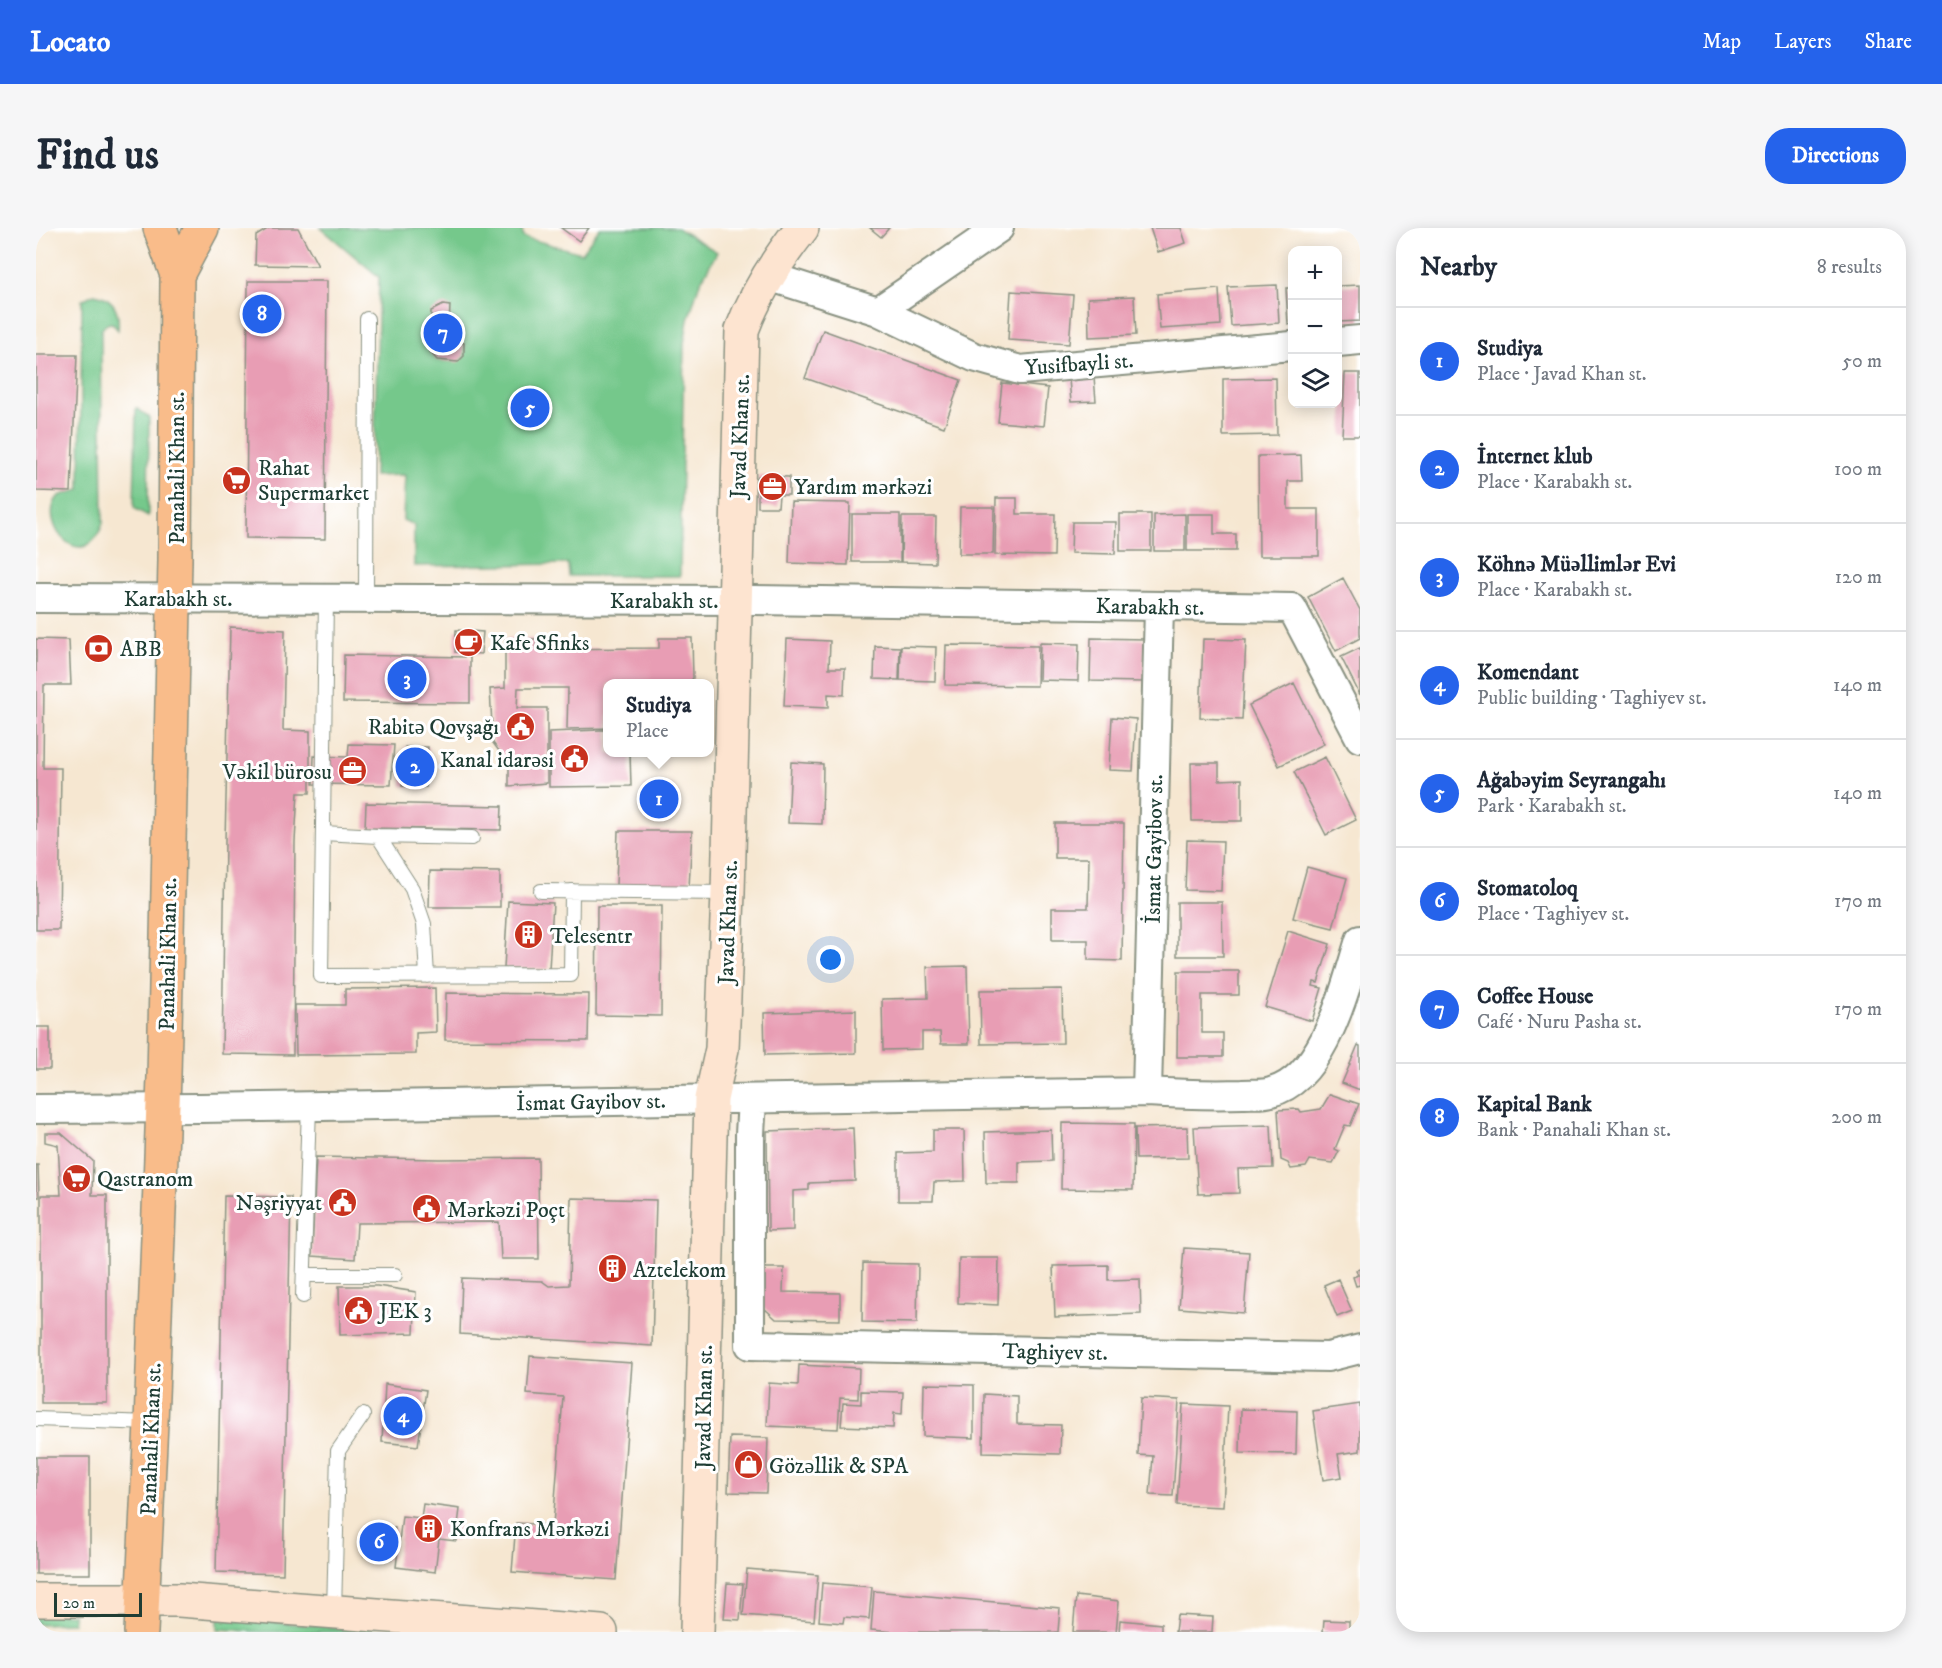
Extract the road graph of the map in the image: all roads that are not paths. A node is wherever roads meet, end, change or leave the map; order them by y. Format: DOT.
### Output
graph roads {
  1 [pos="160,228"];
  2 [pos="202,228"];
  3 [pos="802,228"];
  4 [pos="999,228"];
  5 [pos="177,275"];
  6 [pos="768,276"];
  7 [pos="878,311"];
  8 [pos="367,319"];
  9 [pos="1360,340"];
  10 [pos="1342,342"];
  11 [pos="1288,346"];
  12 [pos="36,598"];
  13 [pos="174,598"];
  14 [pos="326,599"];
  15 [pos="366,600"];
  16 [pos="735,600"];
  17 [pos="1159,607"];
  18 [pos="1360,738"];
  19 [pos="323,833"];
  20 [pos="378,836"];
  21 [pos="472,838"];
  22 [pos="541,891"];
  23 [pos="572,891"];
  24 [pos="728,893"];
  25 [pos="1360,940"];
  26 [pos="427,976"];
  27 [pos="1147,1092"];
  28 [pos="711,1099"];
  29 [pos="752,1099"];
  30 [pos="309,1106"];
  31 [pos="162,1108"];
  32 [pos="36,1109"];
  33 [pos="304,1275"];
  34 [pos="396,1275"];
  35 [pos="303,1296"];
  36 [pos="1360,1349"];
  37 [pos="363,1415"];
  38 [pos="36,1419"];
  39 [pos="151,1423"];
  40 [pos="142,1599"];
  41 [pos="36,1600"];
  42 [pos="334,1612"];
  43 [pos="537,1629"];
  44 [pos="141,1632"];
  45 [pos="602,1632"];
  46 [pos="697,1632"];
  1 -- 5 [label="main road"];
  2 -- 5 [label="main road"];
  3 -- 6 [label="street, Javad Khan st."];
  4 -- 7 [label="street"];
  5 -- 13 [label="main road, Panahali Khan st."];
  6 -- 7 [label="street, Yusifbayli st."];
  6 -- 16 [label="street, Javad Khan st."];
  7 -- 11 [label="street, Yusifbayli st."];
  8 -- 15 [label="lane"];
  9 -- 10 [label="street"];
  12 -- 13 [label="street, Karabakh st."];
  13 -- 14 [label="street, Karabakh st."];
  13 -- 31 [label="main road, Panahali Khan st."];
  14 -- 15 [label="street, Karabakh st."];
  14 -- 19 [label="lane"];
  15 -- 16 [label="street, Karabakh st."];
  16 -- 17 [label="street, Karabakh st."];
  16 -- 24 [label="street, Javad Khan st."];
  17 -- 18 [label="street, Karabakh st."];
  17 -- 27 [label="street, İsmat Gayibov st."];
  19 -- 20 [label="lane"];
  19 -- 26 [label="lane"];
  20 -- 21 [label="lane"];
  20 -- 26 [label="lane"];
  22 -- 23 [label="lane"];
  23 -- 24 [label="lane"];
  23 -- 26 [label="lane"];
  24 -- 28 [label="street, Javad Khan st."];
  25 -- 27 [label="street, İsmat Gayibov st."];
  27 -- 29 [label="street, İsmat Gayibov st."];
  28 -- 29 [label="street, İsmat Gayibov st."];
  28 -- 30 [label="street, İsmat Gayibov st."];
  28 -- 46 [label="street, Javad Khan st."];
  29 -- 36 [label="street, Taghiyev st."];
  30 -- 31 [label="street, İsmat Gayibov st."];
  30 -- 33 [label="lane"];
  31 -- 32 [label="street, İsmat Gayibov st."];
  31 -- 39 [label="main road, Panahali Khan st."];
  33 -- 34 [label="lane"];
  33 -- 35 [label="lane"];
  37 -- 42 [label="lane"];
  38 -- 39 [label="lane"];
  39 -- 40 [label="main road, Panahali Khan st."];
  40 -- 41 [label="street"];
  40 -- 42 [label="street"];
  40 -- 44 [label="main road, Panahali Khan st."];
  42 -- 43 [label="street"];
  43 -- 45 [label="street"];
}
